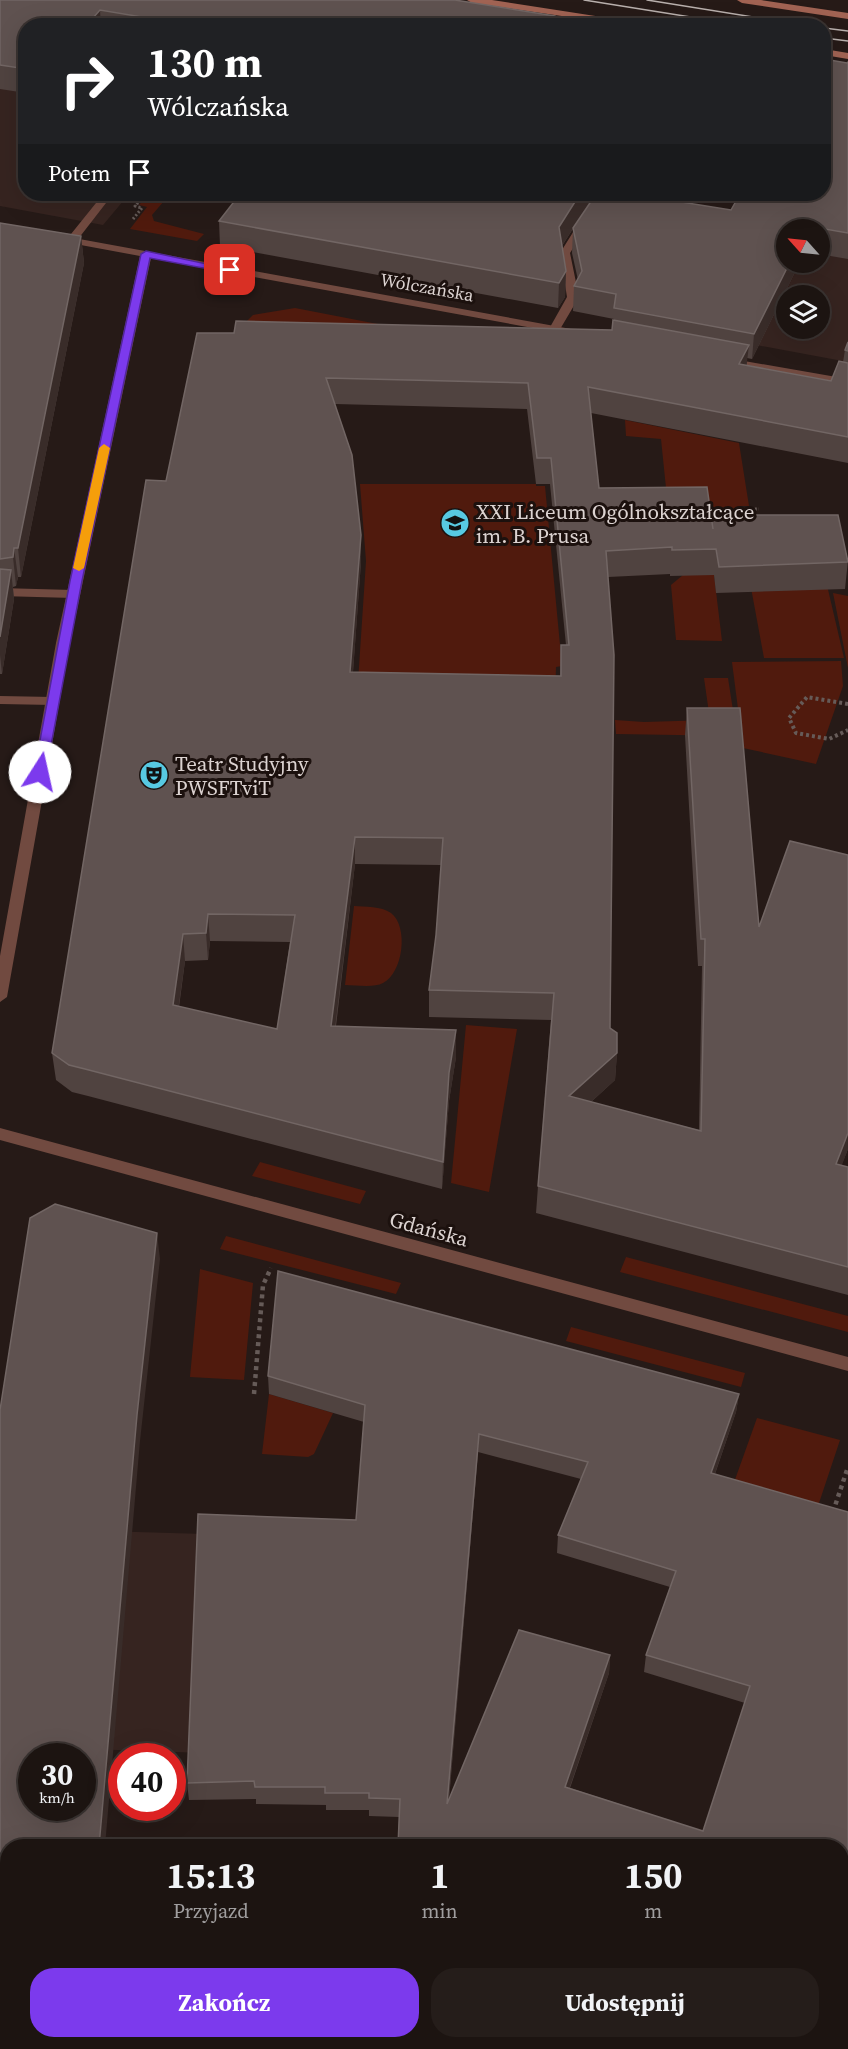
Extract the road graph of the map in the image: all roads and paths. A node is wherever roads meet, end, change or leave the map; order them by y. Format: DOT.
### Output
graph roads {
  1 [pos="472,0"];
  2 [pos="742,0"];
  3 [pos="848,16"];
  4 [pos="599,18"];
  5 [pos="831,53"];
  6 [pos="848,56"];
  7 [pos="100,201"];
  8 [pos="598,201"];
  9 [pos="47,236"];
  10 [pos="71,241"];
  11 [pos="146,254"];
  12 [pos="555,329"];
  13 [pos="578,333"];
  14 [pos="716,359"];
  15 [pos="848,383"];
  16 [pos="759,509"];
  17 [pos="748,526"];
  18 [pos="0,592"];
  19 [pos="73,594"];
  20 [pos="0,700"];
  21 [pos="53,701"];
  22 [pos="848,704"];
  23 [pos="848,730"];
  24 [pos="0,997"];
  25 [pos="0,1134"];
  26 [pos="271,1268"];
  27 [pos="848,1364"];
  28 [pos="254,1394"];
  29 [pos="848,1467"];
  30 [pos="832,1516"];
  1 -- 4 [label="main road"];
  2 -- 3 [label="main road"];
  5 -- 6 [label="main road"];
  7 -- 10 [label="street"];
  8 -- 12 [label="street"];
  9 -- 10 [label="street, Wólczańska"];
  10 -- 11 [label="street, Wólczańska"];
  11 -- 12 [label="street, Wólczańska"];
  11 -- 19 [label="street"];
  12 -- 13 [label="street, Wólczańska"];
  14 -- 15 [label="street"];
  16 -- 17 [label="path"];
  18 -- 19 [label="street"];
  19 -- 21 [label="street"];
  20 -- 21 [label="street"];
  21 -- 24 [label="street"];
  22 -- 23 [label="path"];
  25 -- 27 [label="street, Gdańska"];
  26 -- 28 [label="path"];
  29 -- 30 [label="path"];
}
